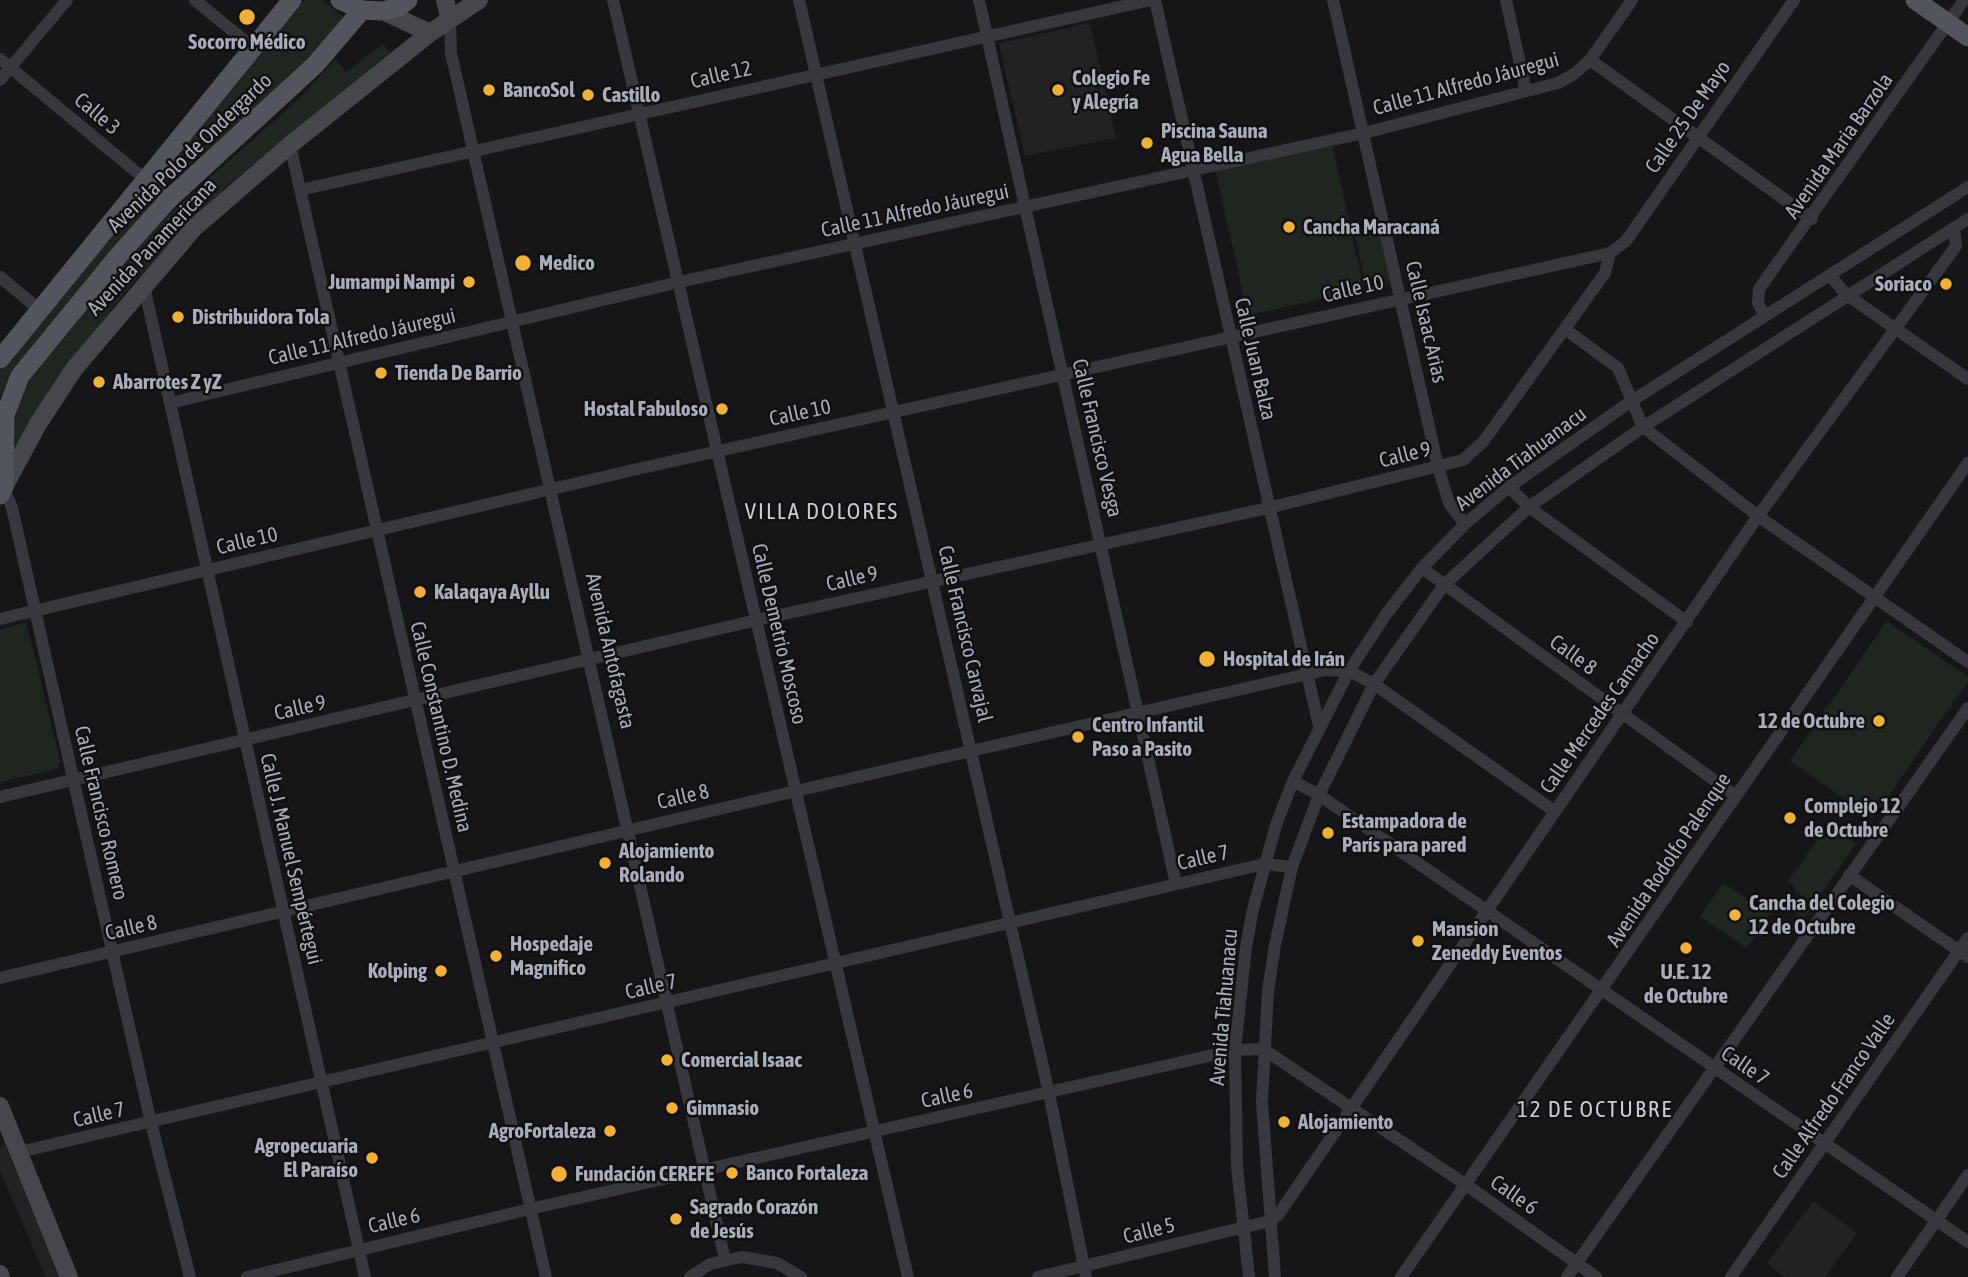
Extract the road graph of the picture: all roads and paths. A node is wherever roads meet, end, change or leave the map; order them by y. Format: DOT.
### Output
graph roads {
  1 [pos="67,0"];
  2 [pos="195,0"];
  3 [pos="292,0"];
  4 [pos="340,0"];
  5 [pos="408,0"];
  6 [pos="445,0"];
  7 [pos="478,0"];
  8 [pos="613,0"];
  9 [pos="799,0"];
  10 [pos="979,0"];
  11 [pos="1153,0"];
  12 [pos="1333,0"];
  13 [pos="1506,0"];
  14 [pos="1632,0"];
  15 [pos="1794,0"];
  16 [pos="1915,0"];
  17 [pos="1964,0"];
  18 [pos="362,10"];
  19 [pos="383,11"];
  20 [pos="450,20"];
  21 [pos="1948,23"];
  22 [pos="430,33"];
  23 [pos="987,36"];
  24 [pos="1968,37"];
  25 [pos="252,47"];
  26 [pos="452,53"];
  27 [pos="1590,60"];
  28 [pos="5,63"];
  29 [pos="814,74"];
  30 [pos="0,80"];
  31 [pos="1526,91"];
  32 [pos="639,113"];
  33 [pos="1364,133"];
  34 [pos="1698,136"];
  35 [pos="290,145"];
  36 [pos="474,152"];
  37 [pos="1193,171"];
  38 [pos="146,179"];
  39 [pos="1968,187"];
  40 [pos="300,190"];
  41 [pos="169,199"];
  42 [pos="1026,207"];
  43 [pos="1812,219"];
  44 [pos="1968,219"];
  45 [pos="1954,228"];
  46 [pos="855,245"];
  47 [pos="1610,253"];
  48 [pos="1830,276"];
  49 [pos="0,277"];
  50 [pos="678,282"];
  51 [pos="144,286"];
  52 [pos="1847,295"];
  53 [pos="1401,298"];
  54 [pos="40,310"];
  55 [pos="1765,316"];
  56 [pos="512,321"];
  57 [pos="1565,329"];
  58 [pos="1897,329"];
  59 [pos="1231,338"];
  60 [pos="0,359"];
  61 [pos="339,362"];
  62 [pos="1062,373"];
  63 [pos="1968,379"];
  64 [pos="1630,402"];
  65 [pos="170,403"];
  66 [pos="895,412"];
  67 [pos="1643,427"];
  68 [pos="718,451"];
  69 [pos="1968,463"];
  70 [pos="1438,467"];
  71 [pos="1509,487"];
  72 [pos="1,488"];
  73 [pos="550,489"];
  74 [pos="1529,507"];
  75 [pos="1268,508"];
  76 [pos="1758,516"];
  77 [pos="1465,524"];
  78 [pos="377,530"];
  79 [pos="1102,545"];
  80 [pos="1422,568"];
  81 [pos="207,570"];
  82 [pos="934,580"];
  83 [pos="1444,586"];
  84 [pos="1875,597"];
  85 [pos="36,611"];
  86 [pos="0,619"];
  87 [pos="757,620"];
  88 [pos="1687,622"];
  89 [pos="589,661"];
  90 [pos="1968,663"];
  91 [pos="1349,671"];
  92 [pos="1310,675"];
  93 [pos="1374,684"];
  94 [pos="416,701"];
  95 [pos="1968,708"];
  96 [pos="1139,712"];
  97 [pos="1623,715"];
  98 [pos="1319,726"];
  99 [pos="245,741"];
  100 [pos="971,752"];
  101 [pos="74,781"];
  102 [pos="1293,781"];
  103 [pos="796,790"];
  104 [pos="1319,795"];
  105 [pos="1736,796"];
  106 [pos="0,797"];
  107 [pos="1554,811"];
  108 [pos="628,830"];
  109 [pos="1264,864"];
  110 [pos="1292,866"];
  111 [pos="454,871"];
  112 [pos="1849,875"];
  113 [pos="1176,884"];
  114 [pos="283,911"];
  115 [pos="1486,912"];
  116 [pos="1010,923"];
  117 [pos="1968,938"];
  118 [pos="114,951"];
  119 [pos="1964,954"];
  120 [pos="836,964"];
  121 [pos="0,978"];
  122 [pos="1603,992"];
  123 [pos="667,1003"];
  124 [pos="493,1043"];
  125 [pos="1235,1049"];
  126 [pos="1263,1049"];
  127 [pos="1716,1069"];
  128 [pos="323,1083"];
  129 [pos="1049,1093"];
  130 [pos="0,1106"];
  131 [pos="1350,1107"];
  132 [pos="151,1123"];
  133 [pos="874,1131"];
  134 [pos="1824,1143"];
  135 [pos="19,1152"];
  136 [pos="705,1170"];
  137 [pos="1968,1175"];
  138 [pos="1465,1184"];
  139 [pos="530,1209"];
  140 [pos="1937,1220"];
  141 [pos="1270,1221"];
  142 [pos="1245,1226"];
  143 [pos="1968,1242"];
  144 [pos="358,1249"];
  145 [pos="725,1259"];
  146 [pos="1577,1263"];
  147 [pos="1084,1272"];
  148 [pos="69,1277"];
  149 [pos="190,1277"];
  150 [pos="247,1277"];
  151 [pos="365,1277"];
  152 [pos="546,1277"];
  153 [pos="690,1277"];
  154 [pos="801,1277"];
  155 [pos="908,1277"];
  156 [pos="1038,1277"];
  157 [pos="1249,1277"];
  158 [pos="1276,1277"];
  159 [pos="1401,1277"];
  160 [pos="1567,1277"];
  161 [pos="1596,1277"];
  162 [pos="1731,1277"];
  163 [pos="1897,1277"];
  1 -- 28 [label="street"];
  2 -- 25 [label="street"];
  3 -- 25 [label="main road, Avenida Polo de Ondergardo"];
  4 -- 18 [label="main road"];
  5 -- 19 [label="main road"];
  6 -- 20 [label="street, Avenida Antofagasta"];
  7 -- 20 [label="street, Avenida Panamericana"];
  8 -- 32 [label="street, Calle Demetrio Moscoso"];
  9 -- 29 [label="street, Calle Francisco Carvajal"];
  10 -- 23 [label="street, Calle Francisco Vesga"];
  11 -- 23 [label="street, Calle 12"];
  11 -- 37 [label="street, Calle Juan Balza"];
  12 -- 33 [label="street, Calle Isaac Arias"];
  13 -- 31 [label="street"];
  14 -- 27 [label="street, Calle 11 Alfredo Jáuregui"];
  15 -- 34 [label="street, Calle 25 De Mayo"];
  16 -- 21 [label="main road"];
  17 -- 21 [label="street, Avenida Maria Barzola"];
  18 -- 19 [label="main road"];
  18 -- 41 [label="main road, Avenida Polo de Ondergardo"];
  19 -- 22 [label="street"];
  20 -- 22 [label="street, Avenida Panamericana"];
  20 -- 26 [label="street, Avenida Antofagasta"];
  21 -- 24 [label="main road"];
  21 -- 43 [label="street, Avenida Maria Barzola"];
  22 -- 26 [label="street"];
  22 -- 35 [label="street, Avenida Panamericana"];
  23 -- 29 [label="street, Calle 12"];
  23 -- 42 [label="street, Calle Francisco Vesga"];
  25 -- 38 [label="main road, Avenida Polo de Ondergardo"];
  26 -- 36 [label="street, Avenida Antofagasta"];
  27 -- 31 [label="street, Calle 11 Alfredo Jáuregui"];
  27 -- 34 [label="street"];
  28 -- 30 [label="street"];
  28 -- 38 [label="street, Calle 3"];
  29 -- 32 [label="street, Calle 12"];
  29 -- 46 [label="street, Calle Francisco Carvajal"];
  31 -- 33 [label="street, Calle 11 Alfredo Jáuregui"];
  32 -- 36 [label="street, Calle 12"];
  32 -- 50 [label="street, Calle Demetrio Moscoso"];
  33 -- 37 [label="street, Calle 11 Alfredo Jáuregui"];
  33 -- 53 [label="street, Calle Isaac Arias"];
  34 -- 43 [label="street"];
  34 -- 47 [label="street, Calle 25 De Mayo"];
  35 -- 40 [label="street, Calle Constantino D. Medina"];
  35 -- 51 [label="street, Avenida Panamericana"];
  36 -- 40 [label="street, Calle 12"];
  36 -- 56 [label="street, Avenida Antofagasta"];
  37 -- 42 [label="street, Calle 11 Alfredo Jáuregui"];
  37 -- 59 [label="street, Calle Juan Balza"];
  38 -- 41 [label="street, Calle 3"];
  38 -- 54 [label="main road, Avenida Polo de Ondergardo"];
  39 -- 48 [label="street, Avenida Tiahuanacu"];
  40 -- 61 [label="street, Calle Constantino D. Medina"];
  41 -- 72 [label="main road, Avenida Polo de Ondergardo"];
  42 -- 46 [label="street, Calle 11 Alfredo Jáuregui"];
  42 -- 62 [label="street, Calle Francisco Vesga"];
  43 -- 55 [label="street, Avenida Maria Barzola"];
  44 -- 45 [label="street, Avenida Tiahuanacu"];
  45 -- 52 [label="street, Avenida Tiahuanacu"];
  45 -- 58 [label="street, Calle Mercedes Camacho"];
  46 -- 50 [label="street, Calle 11 Alfredo Jáuregui"];
  46 -- 66 [label="street, Calle Francisco Carvajal"];
  47 -- 53 [label="street, Calle 10"];
  47 -- 57 [label="street, Calle 9"];
  48 -- 52 [label="street"];
  48 -- 55 [label="street, Avenida Tiahuanacu"];
  49 -- 54 [label="street"];
  50 -- 56 [label="street, Calle 11 Alfredo Jáuregui"];
  50 -- 68 [label="street, Calle Demetrio Moscoso"];
  51 -- 65 [label="street, Calle J. Manuel Sempértegui"];
  51 -- 72 [label="street, Avenida Panamericana"];
  52 -- 58 [label="street"];
  52 -- 67 [label="street, Avenida Tiahuanacu"];
  53 -- 59 [label="street, Calle 10"];
  53 -- 70 [label="street, Calle Isaac Arias"];
  54 -- 60 [label="main road, Avenida Polo de Ondergardo"];
  55 -- 64 [label="street, Avenida Tiahuanacu"];
  56 -- 61 [label="street, Calle 11 Alfredo Jáuregui"];
  56 -- 73 [label="street, Avenida Antofagasta"];
  57 -- 64 [label="street"];
  57 -- 70 [label="street, Calle 9"];
  58 -- 63 [label="street"];
  58 -- 76 [label="street, Calle Mercedes Camacho"];
  59 -- 62 [label="street, Calle 10"];
  59 -- 75 [label="street, Calle Juan Balza"];
  61 -- 65 [label="street, Calle 11 Alfredo Jáuregui"];
  61 -- 78 [label="street, Calle Constantino D. Medina"];
  62 -- 66 [label="street, Calle 10"];
  62 -- 79 [label="street, Calle Francisco Vesga"];
  64 -- 67 [label="street"];
  64 -- 71 [label="street, Avenida Tiahuanacu"];
  65 -- 81 [label="street, Calle J. Manuel Sempértegui"];
  66 -- 68 [label="street, Calle 10"];
  66 -- 82 [label="street, Calle Francisco Carvajal"];
  67 -- 74 [label="street, Avenida Tiahuanacu"];
  67 -- 76 [label="street"];
  68 -- 73 [label="street, Calle 10"];
  68 -- 87 [label="street, Calle Demetrio Moscoso"];
  69 -- 84 [label="street, Avenida Rodolfo Palenque"];
  70 -- 75 [label="street, Calle 9"];
  70 -- 77 [label="street, Calle Isaac Arias"];
  71 -- 74 [label="street"];
  71 -- 77 [label="street, Avenida Tiahuanacu"];
  72 -- 85 [label="street, Calle Francisco Romero"];
  73 -- 78 [label="street, Calle 10"];
  73 -- 89 [label="street, Avenida Antofagasta"];
  74 -- 83 [label="street, Avenida Tiahuanacu"];
  74 -- 88 [label="street"];
  75 -- 79 [label="street, Calle 9"];
  75 -- 92 [label="street, Calle Juan Balza"];
  76 -- 84 [label="street"];
  76 -- 88 [label="street, Calle Mercedes Camacho"];
  77 -- 80 [label="street, Avenida Tiahuanacu"];
  78 -- 81 [label="street, Calle 10"];
  78 -- 94 [label="street, Calle Constantino D. Medina"];
  79 -- 82 [label="street, Calle 9"];
  79 -- 96 [label="street, Calle Francisco Vesga"];
  80 -- 83 [label="street, Calle 8"];
  80 -- 91 [label="street, Avenida Tiahuanacu"];
  81 -- 85 [label="street, Calle 10"];
  81 -- 99 [label="street, Calle J. Manuel Sempértegui"];
  82 -- 87 [label="street, Calle 9"];
  82 -- 100 [label="street, Calle Francisco Carvajal"];
  83 -- 93 [label="street, Avenida Tiahuanacu"];
  83 -- 97 [label="street, Calle 8"];
  84 -- 90 [label="street"];
  84 -- 105 [label="street, Avenida Rodolfo Palenque"];
  85 -- 86 [label="street, Calle 10"];
  85 -- 101 [label="street, Calle Francisco Romero"];
  87 -- 89 [label="street, Calle 9"];
  87 -- 103 [label="street, Calle Demetrio Moscoso"];
  88 -- 97 [label="street, Calle Mercedes Camacho"];
  89 -- 94 [label="street, Calle 9"];
  89 -- 108 [label="street, Avenida Antofagasta"];
  91 -- 92 [label="street, Calle 8"];
  91 -- 93 [label="street"];
  91 -- 98 [label="street, Avenida Tiahuanacu"];
  92 -- 96 [label="street, Calle 8"];
  92 -- 98 [label="street, Calle Juan Balza"];
  93 -- 104 [label="street, Avenida Tiahuanacu"];
  93 -- 107 [label="street"];
  94 -- 99 [label="street, Calle 9"];
  94 -- 111 [label="street, Calle Constantino D. Medina"];
  95 -- 112 [label="street"];
  96 -- 100 [label="street, Calle 8"];
  96 -- 113 [label="street, Calle Francisco Vesga"];
  97 -- 105 [label="street, Calle 8"];
  97 -- 107 [label="street, Calle Mercedes Camacho"];
  98 -- 102 [label="street, Avenida Tiahuanacu"];
  99 -- 101 [label="street, Calle 9"];
  99 -- 114 [label="street, Calle J. Manuel Sempértegui"];
  100 -- 103 [label="street, Calle 8"];
  100 -- 116 [label="street, Calle Francisco Carvajal"];
  101 -- 106 [label="street, Calle 9"];
  101 -- 118 [label="street, Calle Francisco Romero"];
  102 -- 104 [label="street, Calle 7"];
  102 -- 109 [label="street, Avenida Tiahuanacu"];
  103 -- 108 [label="street, Calle 8"];
  103 -- 120 [label="street, Calle Demetrio Moscoso"];
  104 -- 110 [label="street, Avenida Tiahuanacu"];
  104 -- 115 [label="street, Calle 7"];
  105 -- 122 [label="street, Avenida Rodolfo Palenque"];
  107 -- 115 [label="street, Calle Mercedes Camacho"];
  108 -- 111 [label="street, Calle 8"];
  108 -- 123 [label="street, Avenida Antofagasta"];
  109 -- 110 [label="street, Calle 7"];
  109 -- 113 [label="street, Calle 7"];
  109 -- 125 [label="street, Avenida Tiahuanacu"];
  110 -- 126 [label="street, Avenida Tiahuanacu"];
  111 -- 114 [label="street, Calle 8"];
  111 -- 124 [label="street, Calle Constantino D. Medina"];
  112 -- 119 [label="street"];
  112 -- 127 [label="street"];
  113 -- 116 [label="street, Calle 7"];
  114 -- 118 [label="street, Calle 8"];
  114 -- 128 [label="street, Calle J. Manuel Sempértegui"];
  115 -- 122 [label="street, Calle 7"];
  115 -- 131 [label="street, Calle Mercedes Camacho"];
  116 -- 120 [label="street, Calle 7"];
  116 -- 129 [label="street, Calle Francisco Carvajal"];
  117 -- 119 [label="street, Calle Alfredo Franco Valle"];
  118 -- 121 [label="street, Calle 8"];
  118 -- 132 [label="street, Calle Francisco Romero"];
  119 -- 134 [label="street, Calle Alfredo Franco Valle"];
  120 -- 123 [label="street, Calle 7"];
  120 -- 133 [label="street, Calle Demetrio Moscoso"];
  122 -- 127 [label="street, Calle 7"];
  122 -- 138 [label="street, Avenida Rodolfo Palenque"];
  123 -- 124 [label="street, Calle 7"];
  123 -- 136 [label="street, Avenida Antofagasta"];
  124 -- 128 [label="street, Calle 7"];
  124 -- 139 [label="street, Calle Constantino D. Medina"];
  125 -- 126 [label="street, Calle 6"];
  125 -- 129 [label="street, Calle 6"];
  125 -- 142 [label="street, Avenida Tiahuanacu"];
  126 -- 131 [label="street, Calle 6"];
  126 -- 141 [label="street, Avenida Tiahuanacu"];
  127 -- 134 [label="street, Calle 7"];
  127 -- 146 [label="street"];
  128 -- 132 [label="street, Calle 7"];
  128 -- 144 [label="street, Calle J. Manuel Sempértegui"];
  129 -- 133 [label="street, Calle 6"];
  129 -- 147 [label="street, Calle Francisco Carvajal"];
  130 -- 135 [label="street"];
  131 -- 138 [label="street, Calle 6"];
  131 -- 141 [label="street, Calle Mercedes Camacho"];
  132 -- 135 [label="street, Calle 7"];
  132 -- 149 [label="street, Calle Francisco Romero"];
  133 -- 136 [label="street, Calle 6"];
  133 -- 155 [label="street, Calle Demetrio Moscoso"];
  134 -- 140 [label="street, Calle 7"];
  134 -- 162 [label="street, Calle Alfredo Franco Valle"];
  135 -- 148 [label="street"];
  136 -- 139 [label="street, Calle 6"];
  136 -- 145 [label="street, Avenida Antofagasta"];
  137 -- 140 [label="street"];
  138 -- 146 [label="street, Calle 6"];
  138 -- 159 [label="street, Avenida Rodolfo Palenque"];
  139 -- 144 [label="street, Calle 6"];
  139 -- 152 [label="street, Calle Constantino D. Medina"];
  140 -- 143 [label="street, Calle 7"];
  140 -- 163 [label="street"];
  141 -- 142 [label="street, Calle 5"];
  141 -- 158 [label="street, Avenida Tiahuanacu"];
  142 -- 147 [label="street, Calle 5"];
  142 -- 157 [label="street, Avenida Tiahuanacu"];
  144 -- 150 [label="street, Calle 6"];
  144 -- 151 [label="street, Calle J. Manuel Sempértegui"];
  145 -- 153 [label="street"];
  145 -- 154 [label="street"];
  146 -- 160 [label="street"];
  146 -- 161 [label="street, Calle 6"];
  147 -- 156 [label="street, Calle 5"];
}
